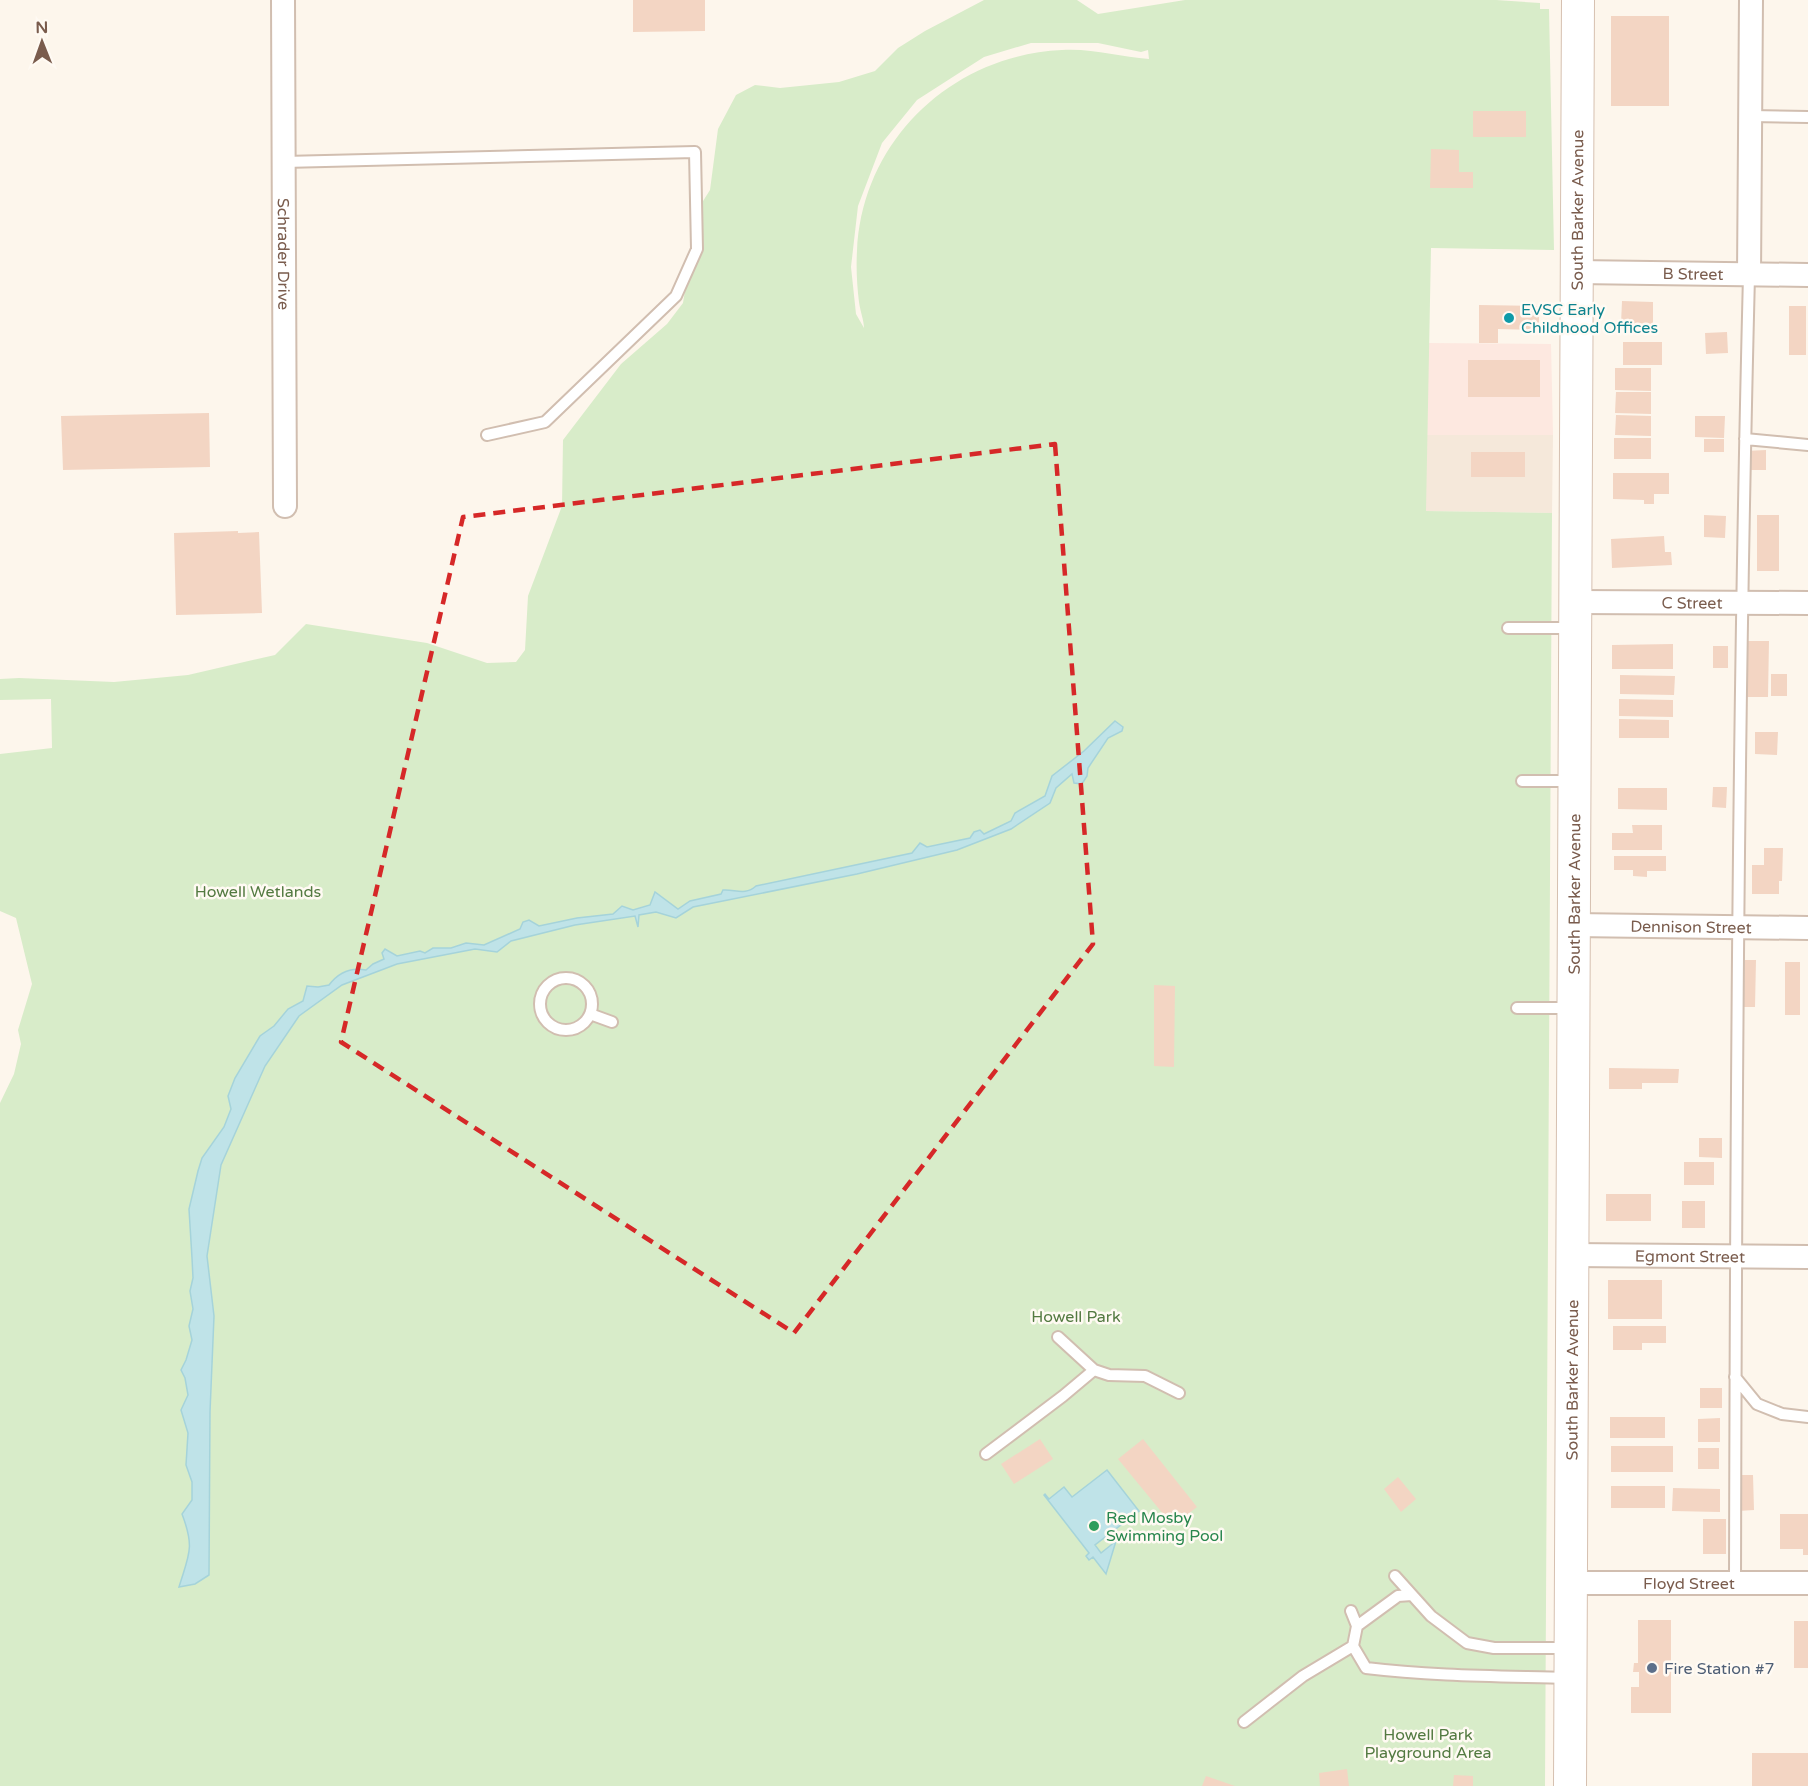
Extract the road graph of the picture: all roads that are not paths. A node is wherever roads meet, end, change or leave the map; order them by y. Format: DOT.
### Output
graph roads {
  1 [pos="283,0"];
  2 [pos="1578,0"];
  3 [pos="1751,0"];
  4 [pos="1750,116"];
  5 [pos="1808,117"];
  6 [pos="284,162"];
  7 [pos="1577,272"];
  8 [pos="1749,275"];
  9 [pos="1808,275"];
  10 [pos="487,435"];
  11 [pos="1744,439"];
  12 [pos="1808,445"];
  13 [pos="285,506"];
  14 [pos="1741,603"];
  15 [pos="1808,603"];
  16 [pos="1575,615"];
  17 [pos="1508,628"];
  18 [pos="1522,781"];
  19 [pos="1574,781"];
  20 [pos="1574,925"];
  21 [pos="1737,927"];
  22 [pos="1808,928"];
  23 [pos="1517,1008"];
  24 [pos="1573,1008"];
  25 [pos="590,1014"];
  26 [pos="612,1022"];
  27 [pos="1572,1255"];
  28 [pos="1736,1256"];
  29 [pos="1808,1257"];
  30 [pos="1058,1337"];
  31 [pos="1094,1370"];
  32 [pos="1735,1377"];
  33 [pos="1179,1393"];
  34 [pos="1808,1417"];
  35 [pos="987,1455"];
  36 [pos="1395,1576"];
  37 [pos="1571,1583"];
  38 [pos="1735,1583"];
  39 [pos="1808,1583"];
  40 [pos="1412,1595"];
  41 [pos="1352,1611"];
  42 [pos="1357,1626"];
  43 [pos="1353,1646"];
  44 [pos="1571,1663"];
  45 [pos="1244,1722"];
  46 [pos="1570,1786"];
  1 -- 6 [label="street, Schrader Drive"];
  2 -- 7 [label="main road, South Barker Avenue"];
  3 -- 4 [label="street"];
  4 -- 5 [label="lane"];
  4 -- 8 [label="street"];
  6 -- 10 [label="lane"];
  6 -- 13 [label="street, Schrader Drive"];
  7 -- 8 [label="street, B Street"];
  7 -- 16 [label="main road, South Barker Avenue"];
  8 -- 9 [label="street, B Street"];
  8 -- 11 [label="lane"];
  11 -- 12 [label="lane"];
  11 -- 14 [label="lane"];
  14 -- 15 [label="street, C Street"];
  14 -- 16 [label="street, C Street"];
  14 -- 21 [label="lane"];
  16 -- 17 [label="lane"];
  16 -- 19 [label="main road, South Barker Avenue"];
  18 -- 19 [label="lane"];
  19 -- 20 [label="main road, South Barker Avenue"];
  20 -- 21 [label="street, Dennison Street"];
  20 -- 24 [label="main road, South Barker Avenue"];
  21 -- 22 [label="street, Dennison Street"];
  21 -- 28 [label="lane"];
  23 -- 24 [label="lane"];
  24 -- 27 [label="main road, South Barker Avenue"];
  25 -- 25 [label="lane"];
  25 -- 26 [label="lane"];
  27 -- 28 [label="street, Egmont Street"];
  27 -- 37 [label="main road, South Barker Avenue"];
  28 -- 29 [label="street, Egmont Street"];
  28 -- 32 [label="lane"];
  30 -- 31 [label="lane"];
  31 -- 33 [label="lane"];
  31 -- 35 [label="lane"];
  32 -- 34 [label="lane"];
  32 -- 38 [label="lane"];
  36 -- 40 [label="lane"];
  37 -- 38 [label="street, Floyd Street"];
  37 -- 44 [label="main road, South Barker Avenue"];
  38 -- 39 [label="street, Floyd Street"];
  40 -- 42 [label="lane"];
  40 -- 44 [label="lane"];
  41 -- 42 [label="lane"];
  42 -- 43 [label="lane"];
  43 -- 44 [label="lane"];
  43 -- 45 [label="lane"];
  44 -- 46 [label="main road, South Barker Avenue"];
}
